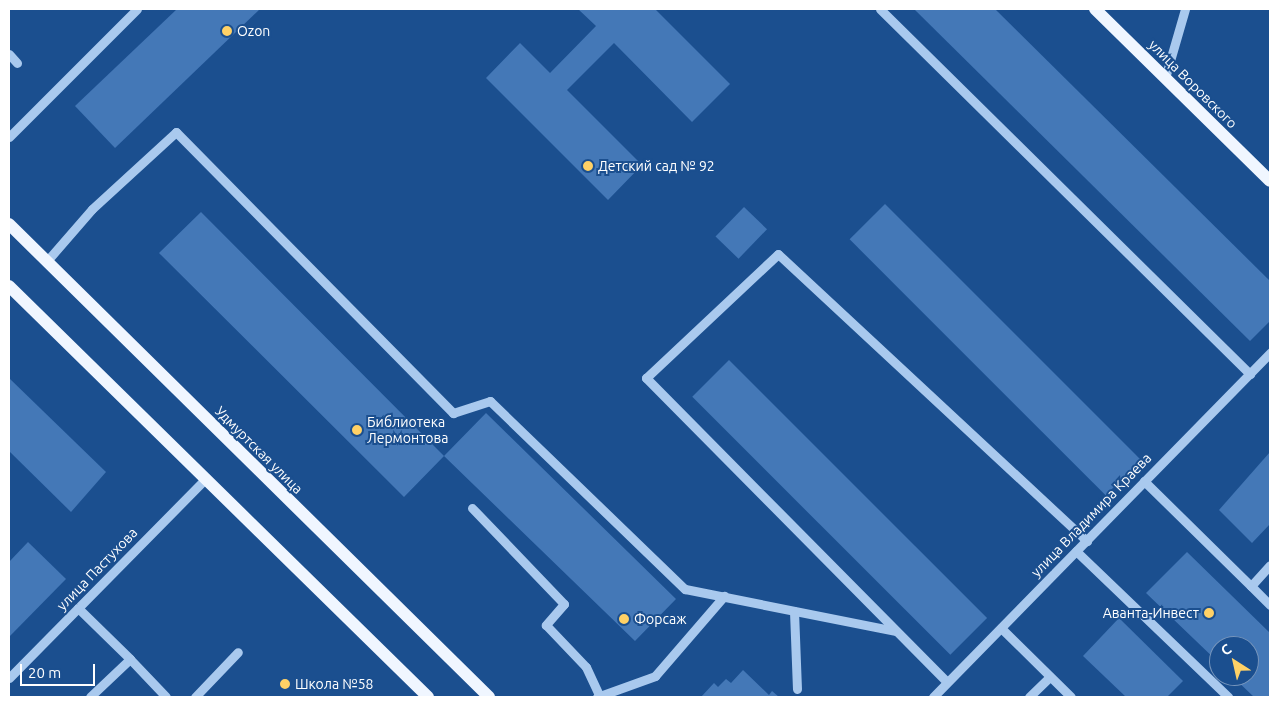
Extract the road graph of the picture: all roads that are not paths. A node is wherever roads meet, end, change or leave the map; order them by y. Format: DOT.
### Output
graph roads {
  1 [pos="137,9"];
  2 [pos="880,9"];
  3 [pos="1095,9"];
  4 [pos="1185,9"];
  5 [pos="9,54"];
  6 [pos="17,62"];
  7 [pos="1165,78"];
  8 [pos="9,137"];
  9 [pos="1270,181"];
  10 [pos="9,224"];
  11 [pos="46,262"];
  12 [pos="9,286"];
  13 [pos="1270,353"];
  14 [pos="1250,374"];
  15 [pos="206,478"];
  16 [pos="1144,481"];
  17 [pos="472,508"];
  18 [pos="1086,541"];
  19 [pos="1076,552"];
  20 [pos="1270,565"];
  21 [pos="1251,586"];
  22 [pos="724,596"];
  23 [pos="1270,605"];
  24 [pos="78,608"];
  25 [pos="794,611"];
  26 [pos="1001,628"];
  27 [pos="895,631"];
  28 [pos="238,652"];
  29 [pos="130,659"];
  30 [pos="1050,677"];
  31 [pos="9,678"];
  32 [pos="947,682"];
  33 [pos="797,689"];
  34 [pos="598,696"];
  35 [pos="90,697"];
  36 [pos="166,697"];
  37 [pos="195,697"];
  38 [pos="428,697"];
  39 [pos="489,697"];
  40 [pos="933,697"];
  41 [pos="1029,697"];
  42 [pos="1071,697"];
  43 [pos="1228,697"];
  1 -- 8 [label="street"];
  2 -- 14 [label="street"];
  3 -- 7 [label="main road, улица Воровского"];
  4 -- 7 [label="street"];
  5 -- 6 [label="street"];
  7 -- 9 [label="main road, улица Воровского"];
  10 -- 11 [label="main road, Удмуртская улица"];
  11 -- 22 [label="street"];
  11 -- 39 [label="main road, Удмуртская улица"];
  12 -- 15 [label="main road"];
  13 -- 14 [label="street, улица Владимира Краева"];
  14 -- 16 [label="street, улица Владимира Краева"];
  15 -- 24 [label="street, улица Пастухова"];
  15 -- 38 [label="main road"];
  16 -- 18 [label="street, улица Владимира Краева"];
  16 -- 21 [label="street"];
  17 -- 34 [label="street"];
  18 -- 19 [label="street, улица Владимира Краева"];
  18 -- 27 [label="street"];
  19 -- 26 [label="street, улица Владимира Краева"];
  19 -- 43 [label="street"];
  20 -- 21 [label="street"];
  21 -- 23 [label="street"];
  22 -- 25 [label="street"];
  22 -- 34 [label="street"];
  24 -- 29 [label="street"];
  24 -- 31 [label="street, улица Пастухова"];
  25 -- 27 [label="street"];
  25 -- 33 [label="street"];
  26 -- 30 [label="street"];
  26 -- 32 [label="street, улица Владимира Краева"];
  27 -- 32 [label="street"];
  28 -- 37 [label="street"];
  29 -- 35 [label="street"];
  29 -- 36 [label="street"];
  30 -- 41 [label="street"];
  30 -- 42 [label="street"];
  32 -- 40 [label="street, улица Владимира Краева"];
}
